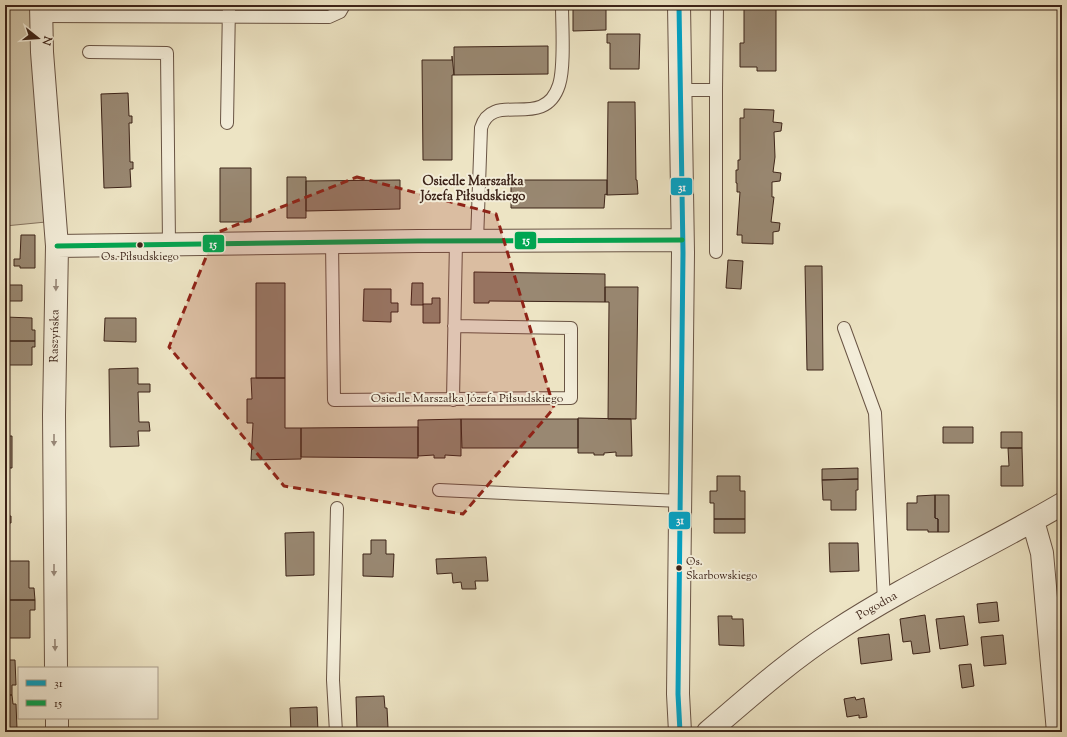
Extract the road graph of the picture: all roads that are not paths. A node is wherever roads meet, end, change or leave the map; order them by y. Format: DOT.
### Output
graph roads {
  1 [pos="344,5"];
  2 [pos="562,5"];
  3 [pos="679,5"];
  4 [pos="716,5"];
  5 [pos="41,10"];
  6 [pos="229,10"];
  7 [pos="89,52"];
  8 [pos="681,90"];
  9 [pos="716,90"];
  10 [pos="227,123"];
  11 [pos="682,240"];
  12 [pos="467,241"];
  13 [pos="332,242"];
  14 [pos="169,244"];
  15 [pos="57,246"];
  16 [pos="716,252"];
  17 [pos="454,326"];
  18 [pos="844,328"];
  19 [pos="453,400"];
  20 [pos="439,490"];
  21 [pos="680,501"];
  22 [pos="1062,504"];
  23 [pos="337,508"];
  24 [pos="1033,521"];
  25 [pos="884,602"];
  26 [pos="56,667"];
  27 [pos="56,719"];
  28 [pos="57,732"];
  29 [pos="336,732"];
  30 [pos="680,732"];
  31 [pos="708,732"];
  32 [pos="1058,732"];
  1 -- 6 [label="lane"];
  2 -- 12 [label="lane"];
  3 -- 8 [label="street"];
  4 -- 9 [label="lane"];
  5 -- 6 [label="lane"];
  5 -- 15 [label="street, Raszyńska"];
  6 -- 10 [label="lane"];
  7 -- 14 [label="lane"];
  8 -- 9 [label="lane"];
  8 -- 11 [label="street"];
  9 -- 16 [label="lane"];
  11 -- 12 [label="street"];
  11 -- 21 [label="street"];
  12 -- 13 [label="street"];
  12 -- 17 [label="lane"];
  13 -- 14 [label="street"];
  13 -- 19 [label="lane, Osiedle Marszałka Józefa Piłsudskiego"];
  14 -- 15 [label="street"];
  15 -- 26 [label="street, Raszyńska, one-way"];
  17 -- 19 [label="lane"];
  17 -- 19 [label="lane, Osiedle Marszałka Józefa Piłsudskiego"];
  18 -- 25 [label="lane"];
  20 -- 21 [label="lane"];
  21 -- 30 [label="street"];
  22 -- 24 [label="street, Pogodna"];
  23 -- 29 [label="lane"];
  24 -- 25 [label="street, Pogodna"];
  24 -- 32 [label="street"];
  25 -- 31 [label="street, Pogodna"];
  27 -- 28 [label="street"];
}
